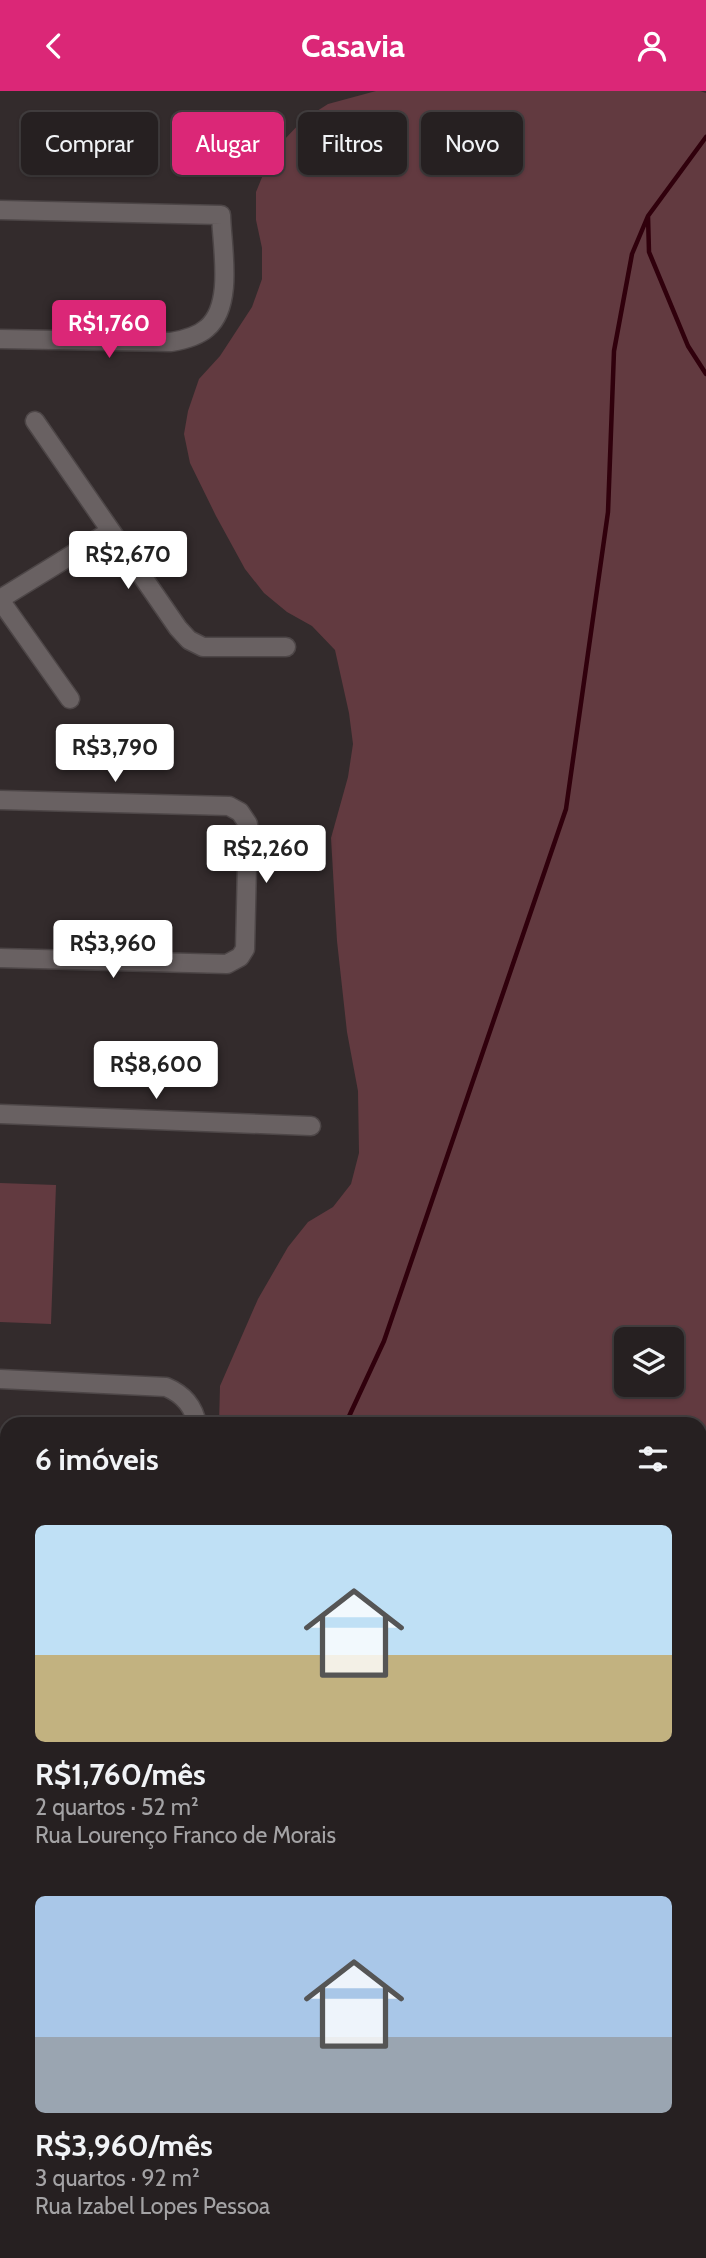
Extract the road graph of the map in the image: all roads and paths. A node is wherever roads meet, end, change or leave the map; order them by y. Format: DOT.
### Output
graph roads {
  1 [pos="0,210"];
  2 [pos="0,339"];
  3 [pos="35,421"];
  4 [pos="109,531"];
  5 [pos="0,600"];
  6 [pos="286,647"];
  7 [pos="70,699"];
  8 [pos="0,800"];
  9 [pos="0,958"];
  10 [pos="0,1114"];
  11 [pos="311,1126"];
  12 [pos="0,1378"];
  13 [pos="194,1417"];
  1 -- 2 [label="street"];
  3 -- 4 [label="street"];
  4 -- 5 [label="street"];
  4 -- 6 [label="street"];
  5 -- 7 [label="street"];
  8 -- 9 [label="street"];
  10 -- 11 [label="street"];
  12 -- 13 [label="street"];
}
